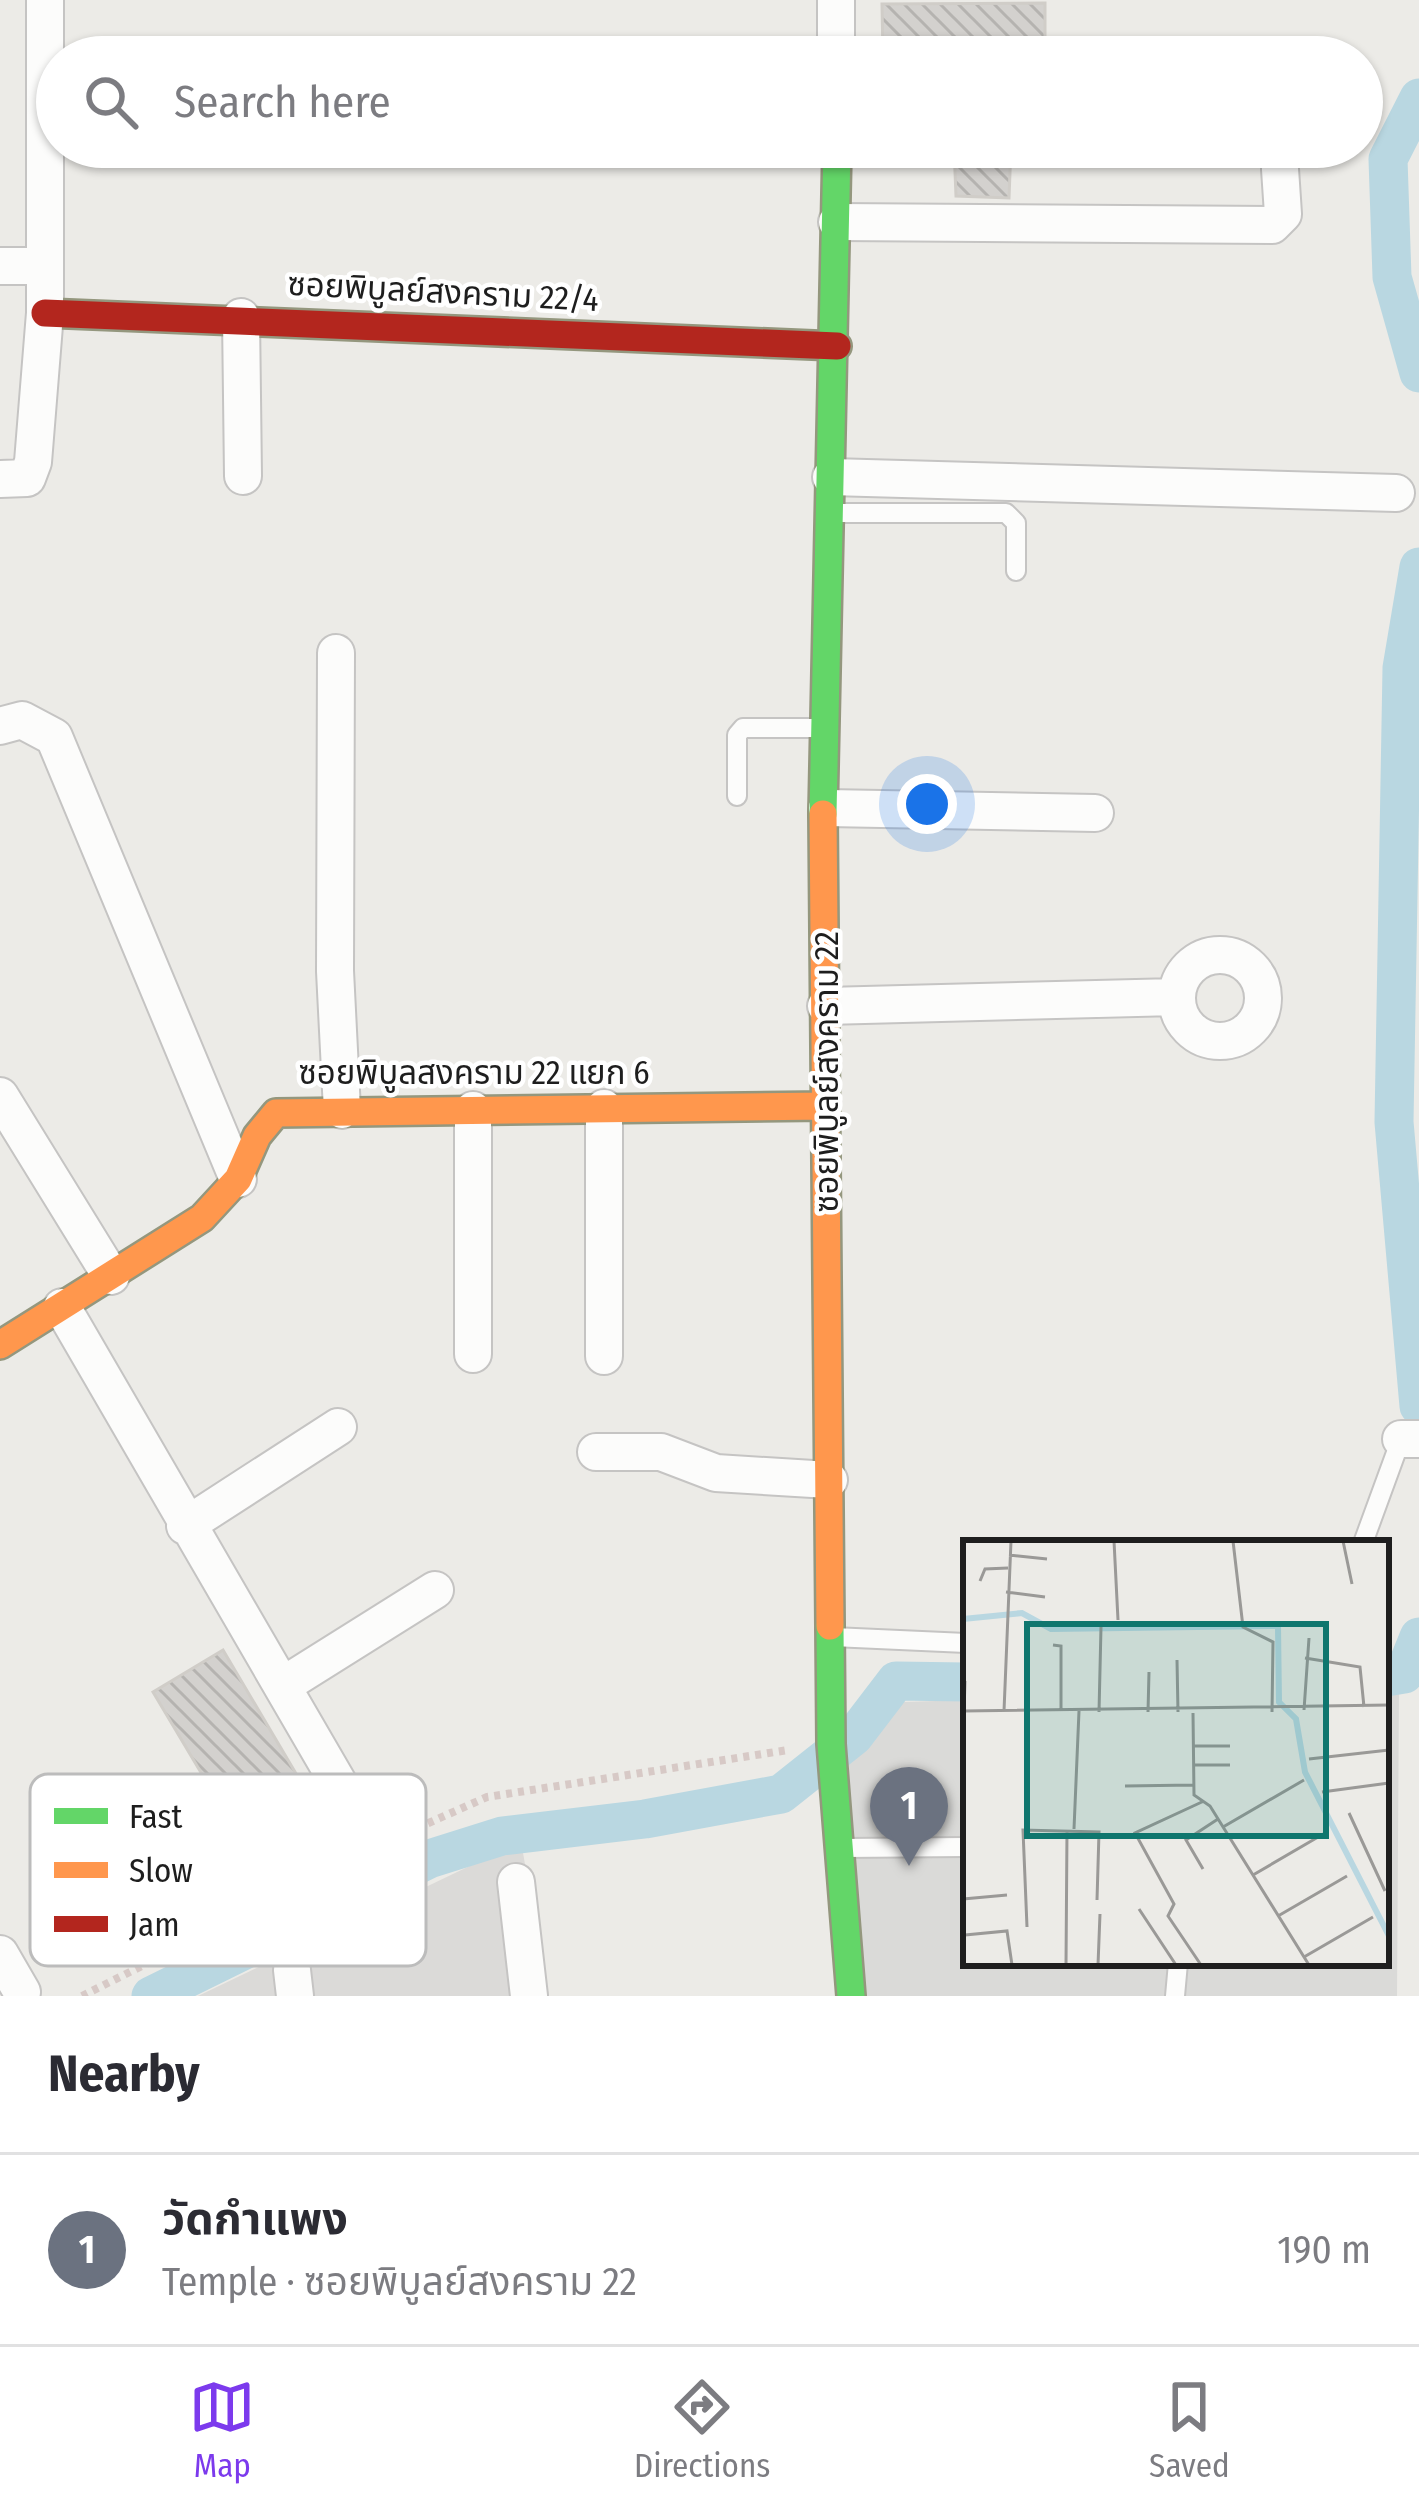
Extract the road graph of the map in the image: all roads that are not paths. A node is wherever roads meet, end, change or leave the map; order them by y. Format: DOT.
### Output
graph roads {
  1 [pos="45,0"];
  2 [pos="836,0"];
  3 [pos="45,36"];
  4 [pos="836,36"];
  5 [pos="43,168"];
  6 [pos="837,168"];
  7 [pos="1280,169"];
  8 [pos="838,222"];
  9 [pos="0,266"];
  10 [pos="42,266"];
  11 [pos="45,314"];
  12 [pos="242,317"];
  13 [pos="838,346"];
  14 [pos="243,476"];
  15 [pos="0,479"];
  16 [pos="1396,493"];
  17 [pos="831,495"];
  18 [pos="1016,571"];
  19 [pos="336,653"];
  20 [pos="0,726"];
  21 [pos="823,728"];
  22 [pos="737,796"];
  23 [pos="827,808"];
  24 [pos="1094,813"];
  25 [pos="1176,998"];
  26 [pos="826,1006"];
  27 [pos="0,1096"];
  28 [pos="826,1106"];
  29 [pos="604,1108"];
  30 [pos="342,1109"];
  31 [pos="473,1109"];
  32 [pos="238,1179"];
  33 [pos="111,1276"];
  34 [pos="62,1306"];
  35 [pos="0,1346"];
  36 [pos="473,1354"];
  37 [pos="604,1356"];
  38 [pos="338,1427"];
  39 [pos="1410,1439"];
  40 [pos="596,1452"];
  41 [pos="829,1480"];
  42 [pos="185,1526"];
  43 [pos="1364,1540"];
  44 [pos="435,1590"];
  45 [pos="830,1637"];
  46 [pos="963,1643"];
  47 [pos="282,1686"];
  48 [pos="333,1774"];
  49 [pos="963,1846"];
  50 [pos="842,1848"];
  51 [pos="516,1882"];
  52 [pos="0,1954"];
  53 [pos="1178,1966"];
  54 [pos="22,1992"];
  55 [pos="529,1996"];
  56 [pos="850,1996"];
  57 [pos="1175,1996"];
  1 -- 3 [label="street"];
  2 -- 4 [label="street"];
  5 -- 10 [label="street"];
  6 -- 8 [label="street, ซอยพิบูลย์สงคราม 22"];
  7 -- 8 [label="street"];
  8 -- 13 [label="street, ซอยพิบูลย์สงคราม 22"];
  9 -- 10 [label="street"];
  10 -- 11 [label="street"];
  11 -- 12 [label="street, ซอยพิบูลย์สงคราม 22/4"];
  11 -- 15 [label="street"];
  12 -- 13 [label="street, ซอยพิบูลย์สงคราม 22/4"];
  12 -- 14 [label="street"];
  13 -- 17 [label="street, ซอยพิบูลย์สงคราม 22"];
  16 -- 17 [label="street"];
  17 -- 18 [label="lane"];
  17 -- 21 [label="street, ซอยพิบูลย์สงคราม 22"];
  19 -- 30 [label="street"];
  20 -- 32 [label="street"];
  21 -- 22 [label="lane"];
  21 -- 23 [label="street, ซอยพิบูลย์สงคราม 22"];
  23 -- 24 [label="street"];
  23 -- 26 [label="street, ซอยพิบูลย์สงคราม 22"];
  25 -- 26 [label="street"];
  26 -- 28 [label="street, ซอยพิบูลย์สงคราม 22"];
  27 -- 33 [label="street"];
  28 -- 29 [label="street, ซอยพิบูลสงคราม 22 แยก 6"];
  28 -- 41 [label="street, ซอยพิบูลย์สงคราม 22"];
  29 -- 31 [label="street, ซอยพิบูลสงคราม 22 แยก 6"];
  29 -- 37 [label="street"];
  30 -- 31 [label="street, ซอยพิบูลสงคราม 22 แยก 6"];
  30 -- 32 [label="street, ซอยพิบูลสงคราม 22 แยก 6"];
  31 -- 36 [label="street"];
  32 -- 33 [label="street, ซอยพิบูลสงคราม 22 แยก 6"];
  33 -- 34 [label="street, ซอยพิบูลสงคราม 22 แยก 6"];
  34 -- 35 [label="street, ซอยพิบูลสงคราม 22 แยก 6"];
  34 -- 42 [label="street"];
  38 -- 42 [label="street"];
  39 -- 43 [label="lane"];
  40 -- 41 [label="street"];
  41 -- 45 [label="street, ซอยพิบูลย์สงคราม 22"];
  42 -- 47 [label="street"];
  44 -- 47 [label="street"];
  45 -- 46 [label="lane"];
  45 -- 50 [label="street, ซอยพิบูลย์สงคราม 22"];
  47 -- 48 [label="street"];
  49 -- 50 [label="lane"];
  50 -- 56 [label="street, ซอยพิบูลย์สงคราม 22"];
  51 -- 55 [label="street"];
  52 -- 54 [label="street"];
  53 -- 57 [label="lane"];
}
